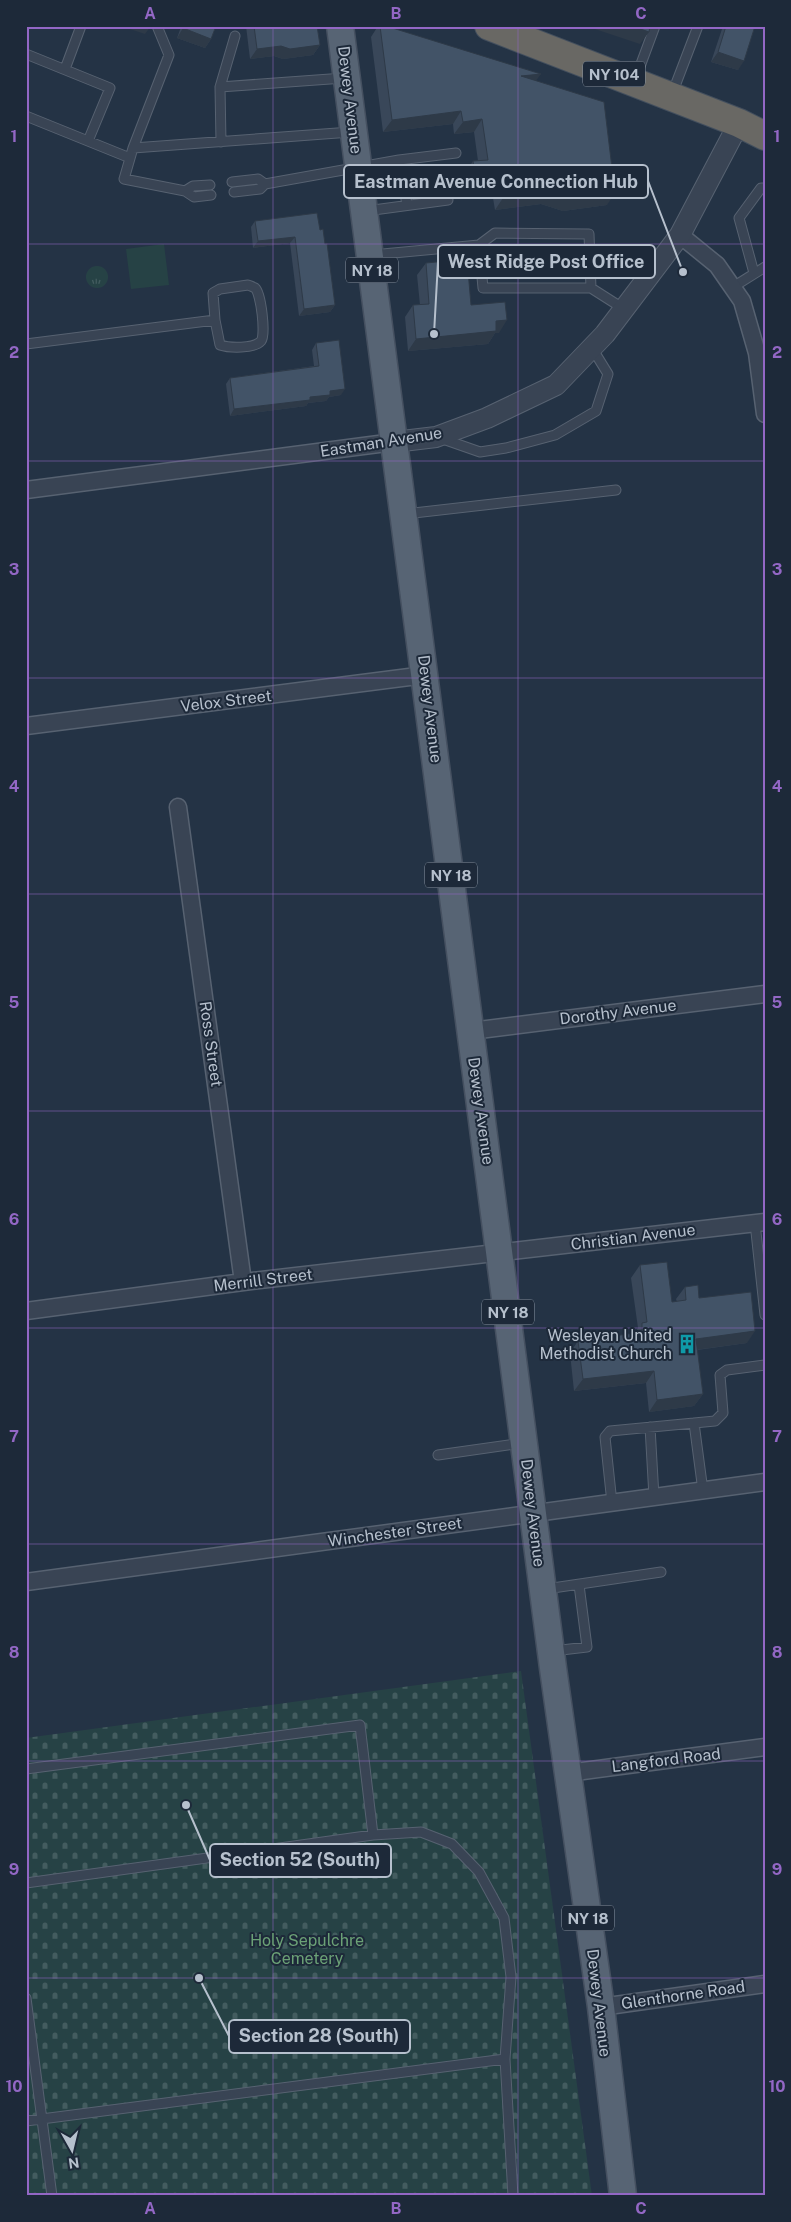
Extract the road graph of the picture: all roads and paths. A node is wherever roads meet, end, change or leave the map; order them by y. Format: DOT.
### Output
graph roads {
  1 [pos="81,26"];
  2 [pos="157,26"];
  3 [pos="340,26"];
  4 [pos="655,26"];
  5 [pos="698,26"];
  6 [pos="494,27"];
  7 [pos="235,36"];
  8 [pos="26,54"];
  9 [pos="65,69"];
  10 [pos="347,78"];
  11 [pos="635,82"];
  12 [pos="220,87"];
  13 [pos="671,96"];
  14 [pos="26,116"];
  15 [pos="752,126"];
  16 [pos="354,132"];
  17 [pos="765,136"];
  18 [pos="88,140"];
  19 [pos="221,142"];
  20 [pos="133,148"];
  21 [pos="456,153"];
  22 [pos="130,158"];
  23 [pos="400,160"];
  24 [pos="358,167"];
  25 [pos="232,182"];
  26 [pos="264,184"];
  27 [pos="210,185"];
  28 [pos="765,188"];
  29 [pos="185,191"];
  30 [pos="234,192"];
  31 [pos="212,195"];
  32 [pos="448,200"];
  33 [pos="407,205"];
  34 [pos="364,211"];
  35 [pos="680,235"];
  36 [pos="479,245"];
  37 [pos="370,255"];
  38 [pos="765,268"];
  39 [pos="754,273"];
  40 [pos="733,287"];
  41 [pos="592,288"];
  42 [pos="624,309"];
  43 [pos="215,320"];
  44 [pos="26,344"];
  45 [pos="592,347"];
  46 [pos="765,414"];
  47 [pos="436,437"];
  48 [pos="394,442"];
  49 [pos="26,490"];
  50 [pos="616,490"];
  51 [pos="404,514"];
  52 [pos="426,675"];
  53 [pos="26,726"];
  54 [pos="178,807"];
  55 [pos="765,994"];
  56 [pos="471,1030"];
  57 [pos="760,1222"];
  58 [pos="500,1252"];
  59 [pos="243,1282"];
  60 [pos="26,1311"];
  61 [pos="765,1315"];
  62 [pos="765,1365"];
  63 [pos="694,1423"];
  64 [pos="650,1427"];
  65 [pos="524,1442"];
  66 [pos="438,1455"];
  67 [pos="765,1482"];
  68 [pos="703,1491"];
  69 [pos="654,1497"];
  70 [pos="612,1503"];
  71 [pos="533,1513"];
  72 [pos="661,1572"];
  73 [pos="26,1582"];
  74 [pos="579,1585"];
  75 [pos="543,1590"];
  76 [pos="551,1651"];
  77 [pos="765,1747"];
  78 [pos="26,1770"];
  79 [pos="568,1773"];
  80 [pos="373,1835"];
  81 [pos="26,1883"];
  82 [pos="765,1984"];
  83 [pos="26,1998"];
  84 [pos="601,2007"];
  85 [pos="505,2059"];
  86 [pos="41,2119"];
  87 [pos="26,2121"];
  88 [pos="52,2196"];
  89 [pos="513,2196"];
  90 [pos="623,2196"];
  1 -- 9 [label="lane"];
  2 -- 20 [label="lane"];
  3 -- 10 [label="main road, Dewey Avenue / NY 18"];
  4 -- 11 [label="lane"];
  5 -- 13 [label="lane"];
  6 -- 11 [label="highway, NY 104"];
  7 -- 12 [label="lane"];
  8 -- 9 [label="lane"];
  9 -- 18 [label="lane"];
  10 -- 12 [label="lane"];
  10 -- 16 [label="main road, Dewey Avenue / NY 18"];
  11 -- 13 [label="highway, NY 104"];
  12 -- 19 [label="lane"];
  13 -- 15 [label="highway, NY 104"];
  14 -- 18 [label="lane"];
  15 -- 17 [label="highway, NY 104"];
  15 -- 35 [label="street, Eastman Avenue"];
  16 -- 19 [label="lane"];
  16 -- 24 [label="main road, Dewey Avenue / NY 18"];
  18 -- 22 [label="lane"];
  19 -- 20 [label="lane"];
  20 -- 22 [label="lane"];
  21 -- 23 [label="lane"];
  22 -- 29 [label="lane"];
  23 -- 24 [label="lane"];
  23 -- 33 [label="lane"];
  24 -- 26 [label="lane"];
  24 -- 34 [label="main road, Dewey Avenue / NY 18"];
  25 -- 26 [label="lane"];
  26 -- 30 [label="lane"];
  27 -- 29 [label="lane"];
  28 -- 39 [label="lane"];
  29 -- 31 [label="lane"];
  32 -- 33 [label="lane"];
  33 -- 34 [label="lane"];
  34 -- 37 [label="main road, Dewey Avenue / NY 18"];
  35 -- 40 [label="street"];
  35 -- 42 [label="street, Eastman Avenue"];
  36 -- 37 [label="lane"];
  36 -- 41 [label="lane"];
  36 -- 41 [label="lane"];
  37 -- 48 [label="main road, Dewey Avenue / NY 18"];
  38 -- 39 [label="lane"];
  39 -- 40 [label="lane"];
  40 -- 46 [label="street"];
  41 -- 42 [label="lane"];
  42 -- 45 [label="street, Eastman Avenue"];
  43 -- 43 [label="lane"];
  43 -- 44 [label="lane"];
  45 -- 47 [label="street, Eastman Avenue"];
  45 -- 47 [label="lane"];
  47 -- 48 [label="street, Eastman Avenue"];
  48 -- 49 [label="street, Eastman Avenue"];
  48 -- 51 [label="main road, Dewey Avenue / NY 18"];
  50 -- 51 [label="lane"];
  51 -- 52 [label="main road, Dewey Avenue / NY 18"];
  52 -- 53 [label="street, Velox Street"];
  52 -- 56 [label="main road, Dewey Avenue / NY 18"];
  54 -- 59 [label="street, Ross Street"];
  55 -- 56 [label="street, Dorothy Avenue"];
  56 -- 58 [label="main road, Dewey Avenue / NY 18"];
  57 -- 58 [label="street, Christian Avenue"];
  57 -- 61 [label="lane"];
  58 -- 59 [label="street, Merrill Street"];
  58 -- 65 [label="main road, Dewey Avenue / NY 18"];
  59 -- 60 [label="street, Merrill Street"];
  62 -- 63 [label="lane"];
  63 -- 64 [label="lane"];
  63 -- 68 [label="lane"];
  64 -- 69 [label="lane"];
  64 -- 70 [label="lane"];
  65 -- 66 [label="lane"];
  65 -- 71 [label="main road, Dewey Avenue / NY 18"];
  67 -- 68 [label="street, Winchester Street"];
  68 -- 69 [label="street, Winchester Street"];
  69 -- 70 [label="street, Winchester Street"];
  70 -- 71 [label="street, Winchester Street"];
  71 -- 73 [label="street, Winchester Street"];
  71 -- 75 [label="main road, Dewey Avenue / NY 18"];
  72 -- 74 [label="lane"];
  74 -- 75 [label="lane"];
  74 -- 76 [label="lane"];
  75 -- 76 [label="main road, Dewey Avenue / NY 18"];
  76 -- 79 [label="main road, Dewey Avenue / NY 18"];
  77 -- 79 [label="street, Langford Road"];
  78 -- 80 [label="lane"];
  79 -- 84 [label="main road, Dewey Avenue / NY 18"];
  80 -- 81 [label="lane"];
  80 -- 85 [label="lane"];
  82 -- 84 [label="street, Glenthorne Road"];
  83 -- 86 [label="lane"];
  84 -- 90 [label="main road, Dewey Avenue / NY 18"];
  85 -- 86 [label="lane"];
  85 -- 89 [label="lane"];
  86 -- 87 [label="lane"];
  86 -- 88 [label="lane"];
}
